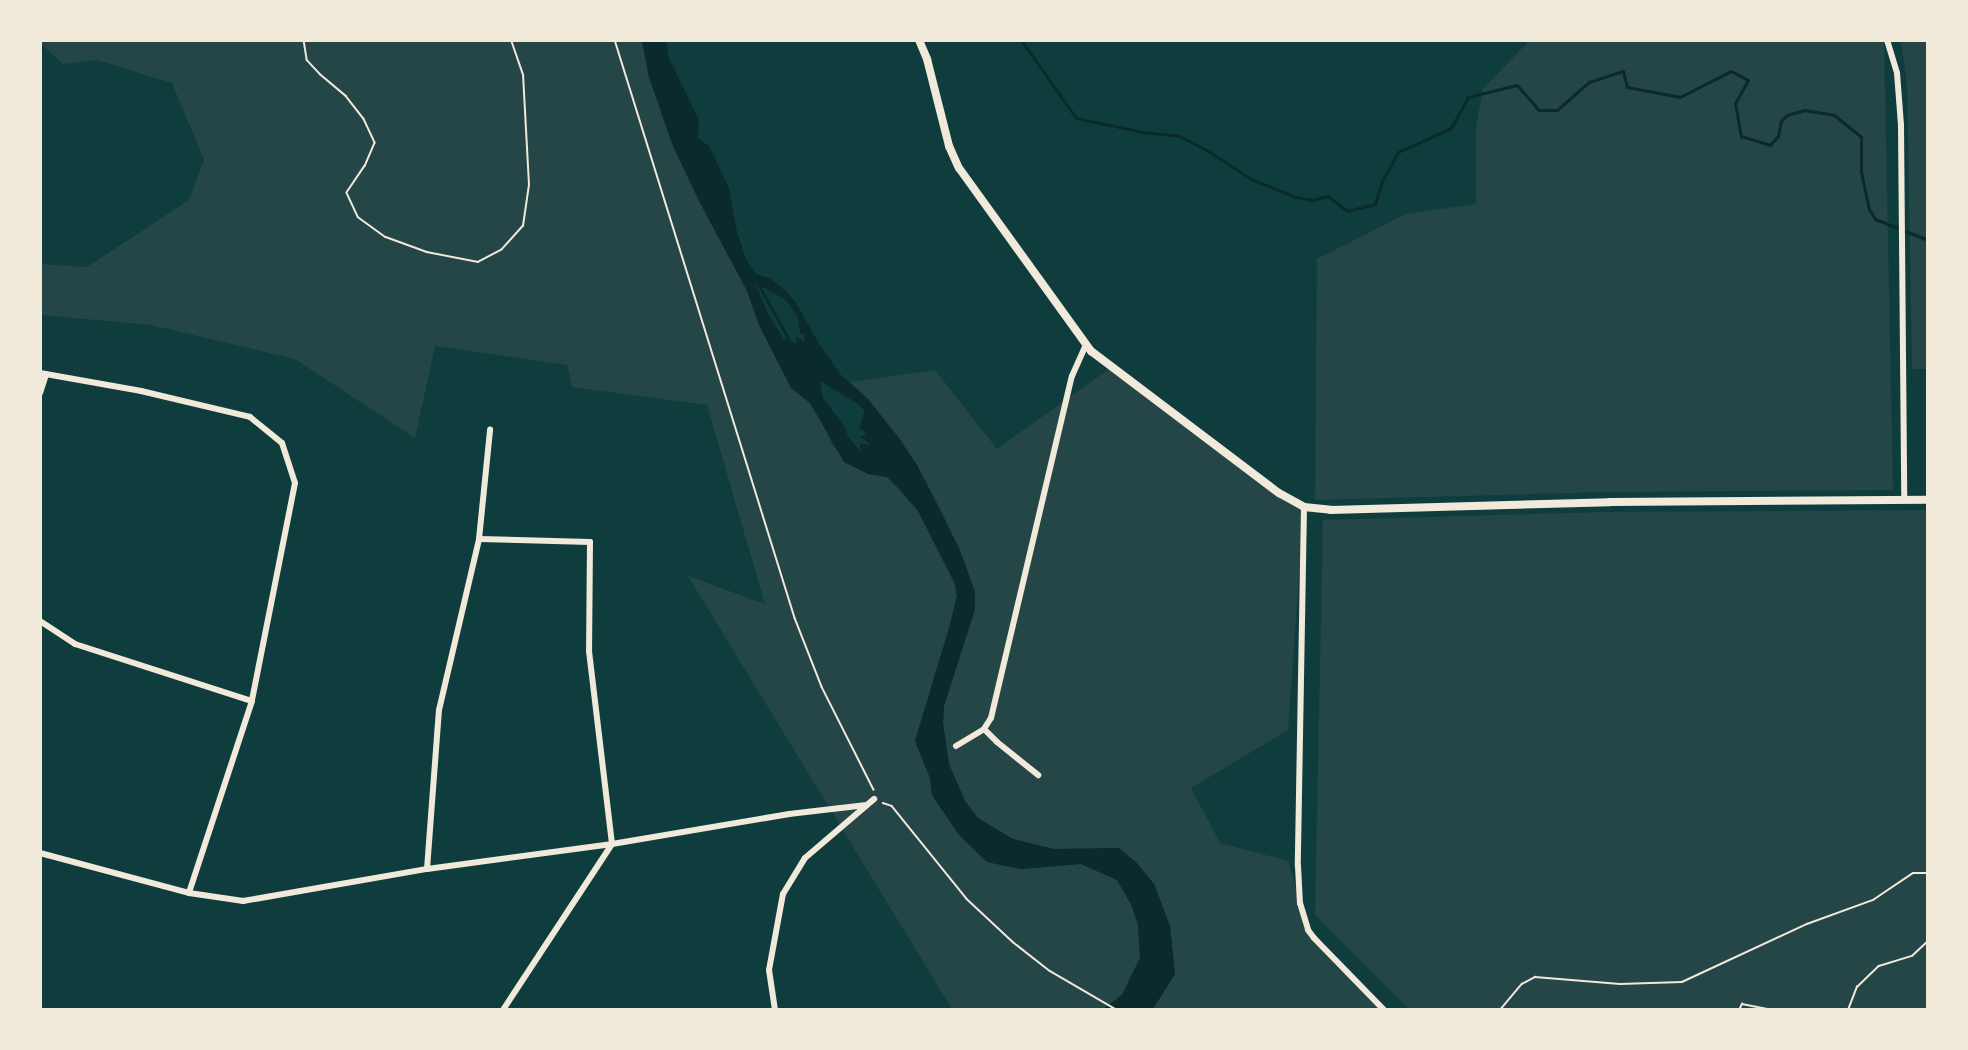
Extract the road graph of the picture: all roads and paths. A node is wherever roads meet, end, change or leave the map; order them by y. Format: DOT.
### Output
graph roads {
  1 [pos="304,40"];
  2 [pos="512,40"];
  3 [pos="615,40"];
  4 [pos="919,40"];
  5 [pos="1887,40"];
  6 [pos="1086,345"];
  7 [pos="43,373"];
  8 [pos="40,393"];
  9 [pos="490,430"];
  10 [pos="1904,500"];
  11 [pos="1928,500"];
  12 [pos="1304,507"];
  13 [pos="479,539"];
  14 [pos="40,621"];
  15 [pos="252,701"];
  16 [pos="984,729"];
  17 [pos="956,746"];
  18 [pos="1038,775"];
  19 [pos="873,783"];
  20 [pos="874,799"];
  21 [pos="866,805"];
  22 [pos="892,806"];
  23 [pos="612,844"];
  24 [pos="40,853"];
  25 [pos="427,869"];
  26 [pos="1928,873"];
  27 [pos="189,894"];
  28 [pos="1928,941"];
  29 [pos="503,1010"];
  30 [pos="775,1010"];
  31 [pos="1117,1010"];
  32 [pos="1384,1010"];
  33 [pos="1500,1010"];
  34 [pos="1739,1010"];
  35 [pos="1772,1010"];
  36 [pos="1848,1010"];
  1 -- 2 [label="path"];
  3 -- 19 [label="path"];
  4 -- 6 [label="street"];
  5 -- 10 [label="street"];
  6 -- 12 [label="street"];
  6 -- 16 [label="street"];
  7 -- 8 [label="street"];
  7 -- 15 [label="street"];
  9 -- 13 [label="street"];
  10 -- 11 [label="street"];
  10 -- 12 [label="street"];
  12 -- 32 [label="street"];
  13 -- 23 [label="street"];
  13 -- 25 [label="street"];
  14 -- 15 [label="street"];
  15 -- 27 [label="street"];
  16 -- 17 [label="street"];
  16 -- 18 [label="street"];
  20 -- 21 [label="street"];
  21 -- 23 [label="street"];
  21 -- 30 [label="street"];
  22 -- 31 [label="path"];
  23 -- 25 [label="street"];
  23 -- 29 [label="street"];
  24 -- 27 [label="street"];
  25 -- 27 [label="street"];
  26 -- 33 [label="path"];
  28 -- 36 [label="path"];
  34 -- 35 [label="path"];
}
